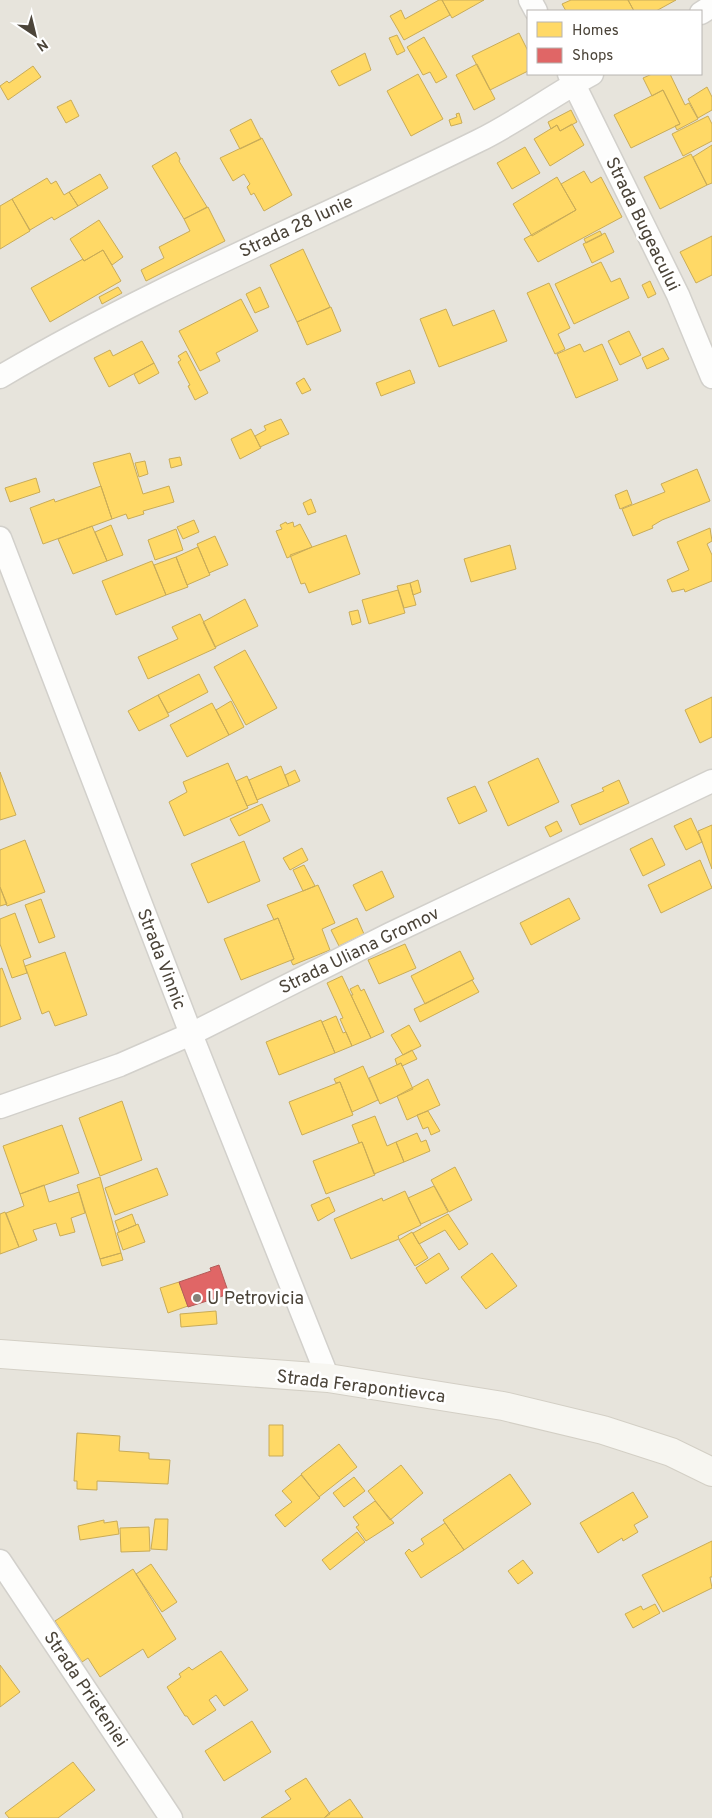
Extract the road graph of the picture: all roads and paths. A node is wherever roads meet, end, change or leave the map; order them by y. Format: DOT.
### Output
graph roads {
  1 [pos="578,77"];
  2 [pos="0,377"];
  3 [pos="712,377"];
  4 [pos="0,538"];
  5 [pos="712,780"];
  6 [pos="191,1034"];
  7 [pos="0,1107"];
  8 [pos="0,1354"];
  9 [pos="328,1378"];
  10 [pos="712,1472"];
  11 [pos="0,1561"];
  12 [pos="171,1818"];
  1 -- 2 [label="street, Strada 28 Iunie"];
  1 -- 3 [label="street, Strada Bugeacului"];
  4 -- 6 [label="street, Strada Vinnic"];
  5 -- 6 [label="street, Strada Uliana Gromov"];
  6 -- 7 [label="street, Strada Uliana Gromov"];
  6 -- 9 [label="street, Strada Vinnic"];
  8 -- 9 [label="main road, Strada Ferapontievca"];
  9 -- 10 [label="main road, Strada Ferapontievca"];
  11 -- 12 [label="street, Strada Prieteniei"];
}
